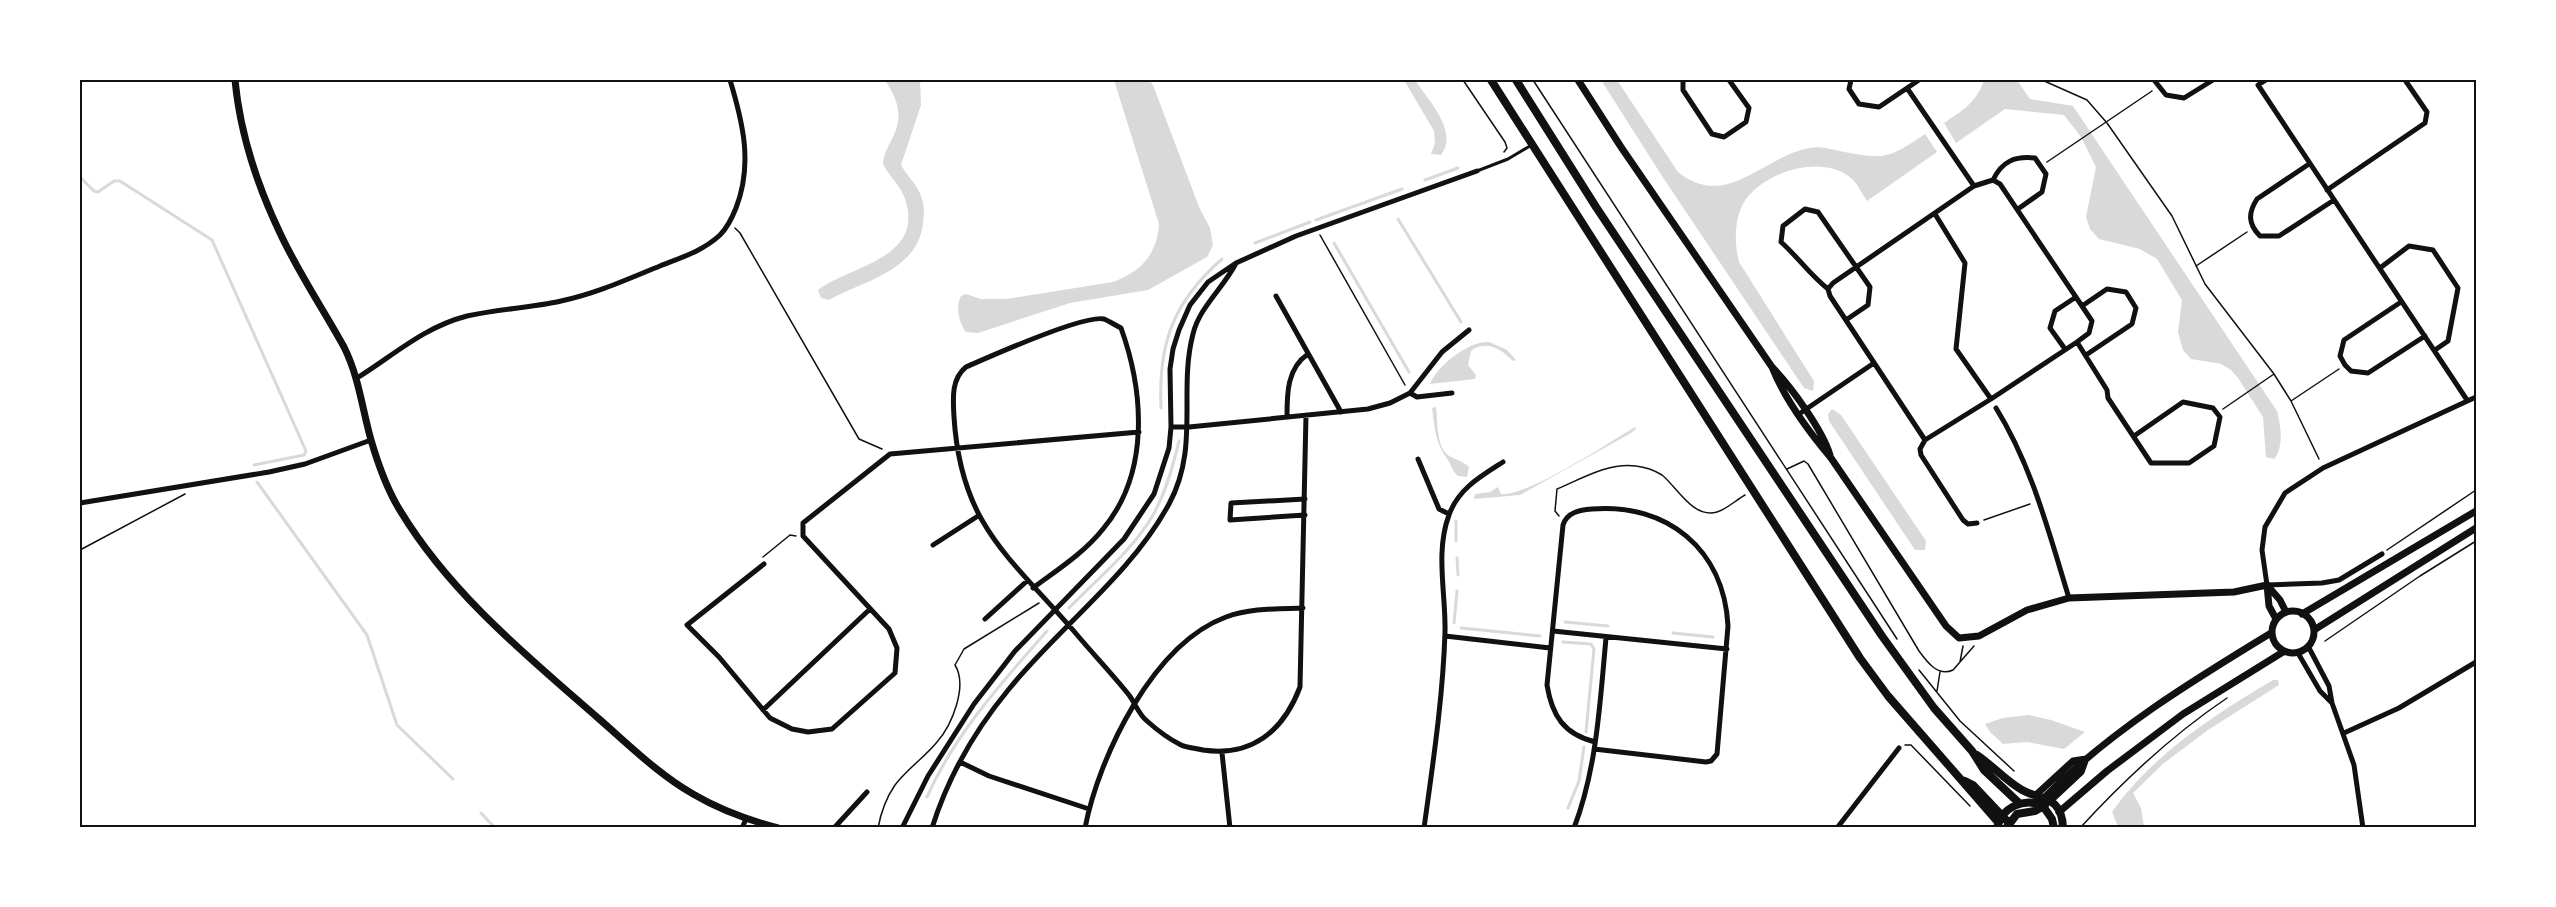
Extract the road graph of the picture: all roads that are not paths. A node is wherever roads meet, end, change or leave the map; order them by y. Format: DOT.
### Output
graph roads {
  1 [pos="235,80"];
  2 [pos="730,80"];
  3 [pos="1491,80"];
  4 [pos="1516,80"];
  5 [pos="1683,80"];
  6 [pos="1729,80"];
  7 [pos="1851,80"];
  8 [pos="1919,80"];
  9 [pos="2154,80"];
  10 [pos="2213,80"];
  11 [pos="2266,80"];
  12 [pos="2405,80"];
  13 [pos="1582,82"];
  14 [pos="2256,82"];
  15 [pos="1907,88"];
  16 [pos="1532,144"];
  17 [pos="2309,164"];
  18 [pos="1478,171"];
  19 [pos="1993,180"];
  20 [pos="1974,186"];
  21 [pos="2327,190"];
  22 [pos="2334,200"];
  23 [pos="2018,209"];
  24 [pos="1935,214"];
  25 [pos="1236,263"];
  26 [pos="1856,267"];
  27 [pos="2380,268"];
  28 [pos="1828,289"];
  29 [pos="1276,296"];
  30 [pos="2076,297"];
  31 [pos="2401,302"];
  32 [pos="2082,306"];
  33 [pos="1846,320"];
  34 [pos="1469,330"];
  35 [pos="2425,336"];
  36 [pos="2077,342"];
  37 [pos="2065,349"];
  38 [pos="2435,350"];
  39 [pos="1308,354"];
  40 [pos="2086,355"];
  41 [pos="1874,363"];
  42 [pos="357,378"];
  43 [pos="1410,393"];
  44 [pos="1452,393"];
  45 [pos="2476,397"];
  46 [pos="1991,399"];
  47 [pos="2467,400"];
  48 [pos="1996,408"];
  49 [pos="1341,412"];
  50 [pos="1802,412"];
  51 [pos="1306,415"];
  52 [pos="1287,416"];
  53 [pos="1171,426"];
  54 [pos="1189,427"];
  55 [pos="1139,432"];
  56 [pos="2134,436"];
  57 [pos="371,440"];
  58 [pos="1925,440"];
  59 [pos="956,448"];
  60 [pos="1418,459"];
  61 [pos="1503,462"];
  62 [pos="1305,499"];
  63 [pos="80,504"];
  64 [pos="2476,511"];
  65 [pos="1449,514"];
  66 [pos="1305,515"];
  67 [pos="978,516"];
  68 [pos="1977,523"];
  69 [pos="2476,528"];
  70 [pos="933,545"];
  71 [pos="2382,554"];
  72 [pos="764,564"];
  73 [pos="1027,581"];
  74 [pos="2267,585"];
  75 [pos="1033,588"];
  76 [pos="2069,598"];
  77 [pos="1303,608"];
  78 [pos="870,609"];
  79 [pos="1056,610"];
  80 [pos="2286,612"];
  81 [pos="2302,614"];
  82 [pos="985,619"];
  83 [pos="2276,619"];
  84 [pos="1069,625"];
  85 [pos="2314,630"];
  86 [pos="1553,632"];
  87 [pos="2271,633"];
  88 [pos="1445,636"];
  89 [pos="1606,638"];
  90 [pos="2308,646"];
  91 [pos="1550,648"];
  92 [pos="1727,649"];
  93 [pos="2283,652"];
  94 [pos="2298,653"];
  95 [pos="2475,664"];
  96 [pos="2476,671"];
  97 [pos="1134,703"];
  98 [pos="2332,703"];
  99 [pos="763,710"];
  100 [pos="2344,733"];
  101 [pos="1595,742"];
  102 [pos="1899,748"];
  103 [pos="1594,749"];
  104 [pos="1972,751"];
  105 [pos="1222,753"];
  106 [pos="960,762"];
  107 [pos="867,792"];
  108 [pos="2040,799"];
  109 [pos="2019,803"];
  110 [pos="1089,810"];
  111 [pos="2059,812"];
  112 [pos="746,819"];
  113 [pos="1999,821"];
  114 [pos="2007,825"];
  115 [pos="742,828"];
  116 [pos="778,828"];
  117 [pos="834,828"];
  118 [pos="902,828"];
  119 [pos="932,828"];
  120 [pos="1085,828"];
  121 [pos="1230,828"];
  122 [pos="1424,828"];
  123 [pos="1547,828"];
  124 [pos="1557,828"];
  125 [pos="1574,828"];
  126 [pos="1837,828"];
  127 [pos="2054,828"];
  128 [pos="2063,828"];
  129 [pos="2364,828"];
  1 -- 42 [label="street"];
  2 -- 42 [label="street"];
  3 -- 16 [label="main road"];
  4 -- 104 [label="main road"];
  5 -- 6 [label="street"];
  7 -- 15 [label="street"];
  8 -- 15 [label="street"];
  9 -- 10 [label="street"];
  11 -- 14 [label="street"];
  12 -- 21 [label="street"];
  13 -- 50 [label="street"];
  14 -- 17 [label="street"];
  15 -- 20 [label="street"];
  16 -- 18 [label="lane"];
  16 -- 113 [label="main road"];
  17 -- 21 [label="street"];
  17 -- 22 [label="street"];
  18 -- 25 [label="street"];
  19 -- 20 [label="street"];
  19 -- 23 [label="street"];
  19 -- 23 [label="street"];
  20 -- 24 [label="street"];
  21 -- 22 [label="street"];
  22 -- 27 [label="street"];
  23 -- 30 [label="street"];
  24 -- 26 [label="street"];
  24 -- 46 [label="street"];
  25 -- 53 [label="street"];
  25 -- 54 [label="street"];
  26 -- 28 [label="street"];
  26 -- 28 [label="street"];
  26 -- 33 [label="street"];
  27 -- 31 [label="street"];
  27 -- 38 [label="street"];
  28 -- 33 [label="street"];
  29 -- 39 [label="street"];
  30 -- 32 [label="street"];
  30 -- 37 [label="street"];
  31 -- 35 [label="street"];
  31 -- 35 [label="street"];
  32 -- 36 [label="street"];
  32 -- 40 [label="street"];
  33 -- 41 [label="street"];
  34 -- 43 [label="street"];
  35 -- 38 [label="street"];
  36 -- 37 [label="street"];
  36 -- 40 [label="street"];
  37 -- 46 [label="street"];
  38 -- 47 [label="street"];
  39 -- 49 [label="street"];
  39 -- 52 [label="street"];
  40 -- 56 [label="street"];
  41 -- 50 [label="street"];
  41 -- 58 [label="street"];
  42 -- 57 [label="street"];
  43 -- 44 [label="street"];
  43 -- 49 [label="street"];
  45 -- 47 [label="street"];
  46 -- 58 [label="street"];
  47 -- 74 [label="street"];
  48 -- 76 [label="street"];
  49 -- 51 [label="street"];
  50 -- 76 [label="street"];
  51 -- 52 [label="street"];
  51 -- 62 [label="street"];
  52 -- 54 [label="street"];
  53 -- 54 [label="street"];
  53 -- 79 [label="street"];
  54 -- 84 [label="street"];
  55 -- 59 [label="street"];
  55 -- 59 [label="street"];
  55 -- 75 [label="street"];
  56 -- 56 [label="street"];
  57 -- 63 [label="street"];
  57 -- 112 [label="street"];
  58 -- 68 [label="street"];
  59 -- 67 [label="street"];
  59 -- 78 [label="street"];
  60 -- 65 [label="street"];
  61 -- 65 [label="street"];
  62 -- 66 [label="street"];
  62 -- 66 [label="street"];
  64 -- 81 [label="street"];
  65 -- 88 [label="street"];
  66 -- 77 [label="street"];
  67 -- 70 [label="street"];
  67 -- 73 [label="street"];
  69 -- 85 [label="street"];
  71 -- 74 [label="street"];
  72 -- 99 [label="street"];
  73 -- 75 [label="street"];
  73 -- 82 [label="street"];
  74 -- 76 [label="street"];
  74 -- 80 [label="street"];
  74 -- 83 [label="street"];
  75 -- 79 [label="street"];
  77 -- 97 [label="street"];
  77 -- 105 [label="street"];
  78 -- 99 [label="street"];
  78 -- 99 [label="street"];
  79 -- 84 [label="street"];
  79 -- 118 [label="street"];
  80 -- 81 [label="street"];
  80 -- 83 [label="street"];
  81 -- 85 [label="street"];
  83 -- 87 [label="street"];
  84 -- 97 [label="street"];
  84 -- 106 [label="street"];
  85 -- 90 [label="street"];
  86 -- 89 [label="street"];
  86 -- 91 [label="street"];
  86 -- 92 [label="street"];
  87 -- 93 [label="street"];
  87 -- 108 [label="street"];
  88 -- 91 [label="street"];
  88 -- 122 [label="street"];
  89 -- 92 [label="street"];
  89 -- 101 [label="street"];
  90 -- 94 [label="street"];
  90 -- 98 [label="street"];
  91 -- 101 [label="street"];
  92 -- 103 [label="street"];
  93 -- 94 [label="street"];
  93 -- 111 [label="street"];
  94 -- 98 [label="street"];
  95 -- 96 [label="street"];
  95 -- 100 [label="street"];
  97 -- 105 [label="street"];
  97 -- 110 [label="street"];
  98 -- 100 [label="street"];
  100 -- 129 [label="street"];
  101 -- 103 [label="street"];
  102 -- 126 [label="street"];
  103 -- 125 [label="street"];
  104 -- 108 [label="main road"];
  104 -- 109 [label="main road"];
  105 -- 121 [label="street"];
  106 -- 110 [label="street"];
  106 -- 119 [label="street"];
  107 -- 117 [label="street"];
  108 -- 109 [label="main road"];
  108 -- 111 [label="main road"];
  108 -- 114 [label="main road"];
  108 -- 127 [label="main road"];
  109 -- 113 [label="main road"];
  110 -- 120 [label="street"];
  111 -- 128 [label="main road"];
  112 -- 115 [label="street"];
  112 -- 116 [label="street"];
  113 -- 114 [label="main road"];
  123 -- 124 [label="street"];
}
